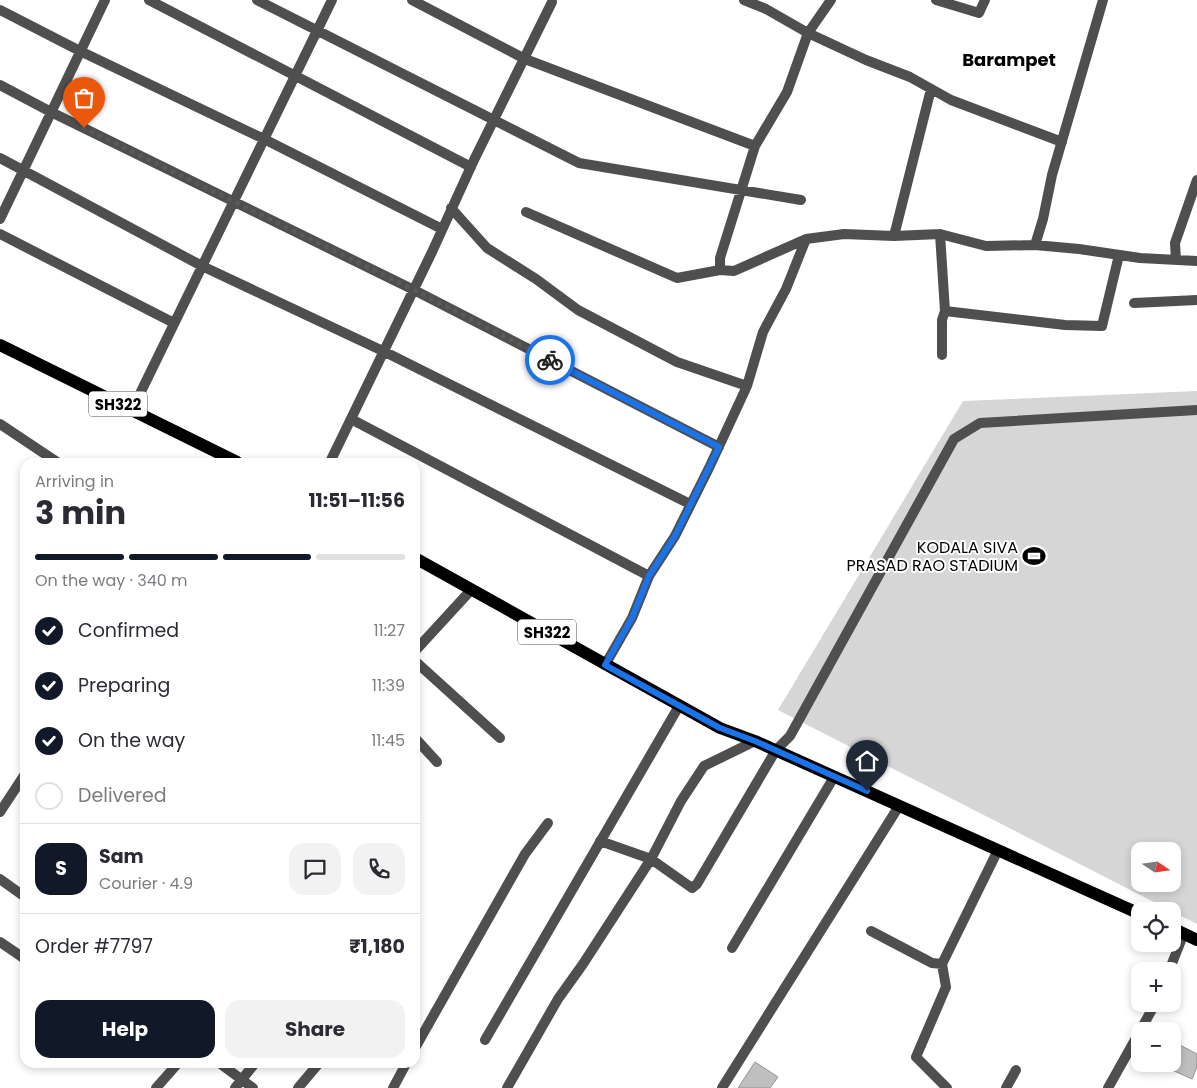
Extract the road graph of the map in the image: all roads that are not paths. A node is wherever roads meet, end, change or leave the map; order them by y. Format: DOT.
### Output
graph roads {
  1 [pos="105,0"];
  2 [pos="149,0"];
  3 [pos="257,0"];
  4 [pos="332,0"];
  5 [pos="412,0"];
  6 [pos="744,0"];
  7 [pos="831,0"];
  8 [pos="936,0"];
  9 [pos="985,0"];
  10 [pos="1103,0"];
  11 [pos="552,1"];
  12 [pos="0,10"];
  13 [pos="317,30"];
  14 [pos="808,33"];
  15 [pos="80,50"];
  16 [pos="525,59"];
  17 [pos="296,75"];
  18 [pos="0,85"];
  19 [pos="931,89"];
  20 [pos="51,112"];
  21 [pos="493,121"];
  22 [pos="264,139"];
  23 [pos="1062,142"];
  24 [pos="755,146"];
  25 [pos="0,158"];
  26 [pos="471,167"];
  27 [pos="23,169"];
  28 [pos="1197,180"];
  29 [pos="741,189"];
  30 [pos="801,200"];
  31 [pos="233,202"];
  32 [pos="451,208"];
  33 [pos="526,212"];
  34 [pos="0,219"];
  35 [pos="442,229"];
  36 [pos="0,234"];
  37 [pos="940,234"];
  38 [pos="894,236"];
  39 [pos="806,239"];
  40 [pos="1035,245"];
  41 [pos="1119,255"];
  42 [pos="1176,260"];
  43 [pos="1197,261"];
  44 [pos="202,266"];
  45 [pos="720,270"];
  46 [pos="414,290"];
  47 [pos="1197,300"];
  48 [pos="1134,304"];
  49 [pos="945,311"];
  50 [pos="174,323"];
  51 [pos="0,345"];
  52 [pos="384,352"];
  53 [pos="942,355"];
  54 [pos="747,386"];
  55 [pos="132,410"];
  56 [pos="1197,410"];
  57 [pos="351,419"];
  58 [pos="0,424"];
  59 [pos="719,447"];
  60 [pos="51,458"];
  61 [pos="224,458"];
  62 [pos="332,458"];
  63 [pos="690,504"];
  64 [pos="420,561"];
  65 [pos="649,576"];
  66 [pos="471,590"];
  67 [pos="420,646"];
  68 [pos="605,665"];
  69 [pos="420,666"];
  70 [pos="679,706"];
  71 [pos="500,738"];
  72 [pos="755,741"];
  73 [pos="420,743"];
  74 [pos="776,750"];
  75 [pos="438,762"];
  76 [pos="834,777"];
  77 [pos="20,782"];
  78 [pos="899,806"];
  79 [pos="0,812"];
  80 [pos="548,823"];
  81 [pos="600,841"];
  82 [pos="998,850"];
  83 [pos="650,859"];
  84 [pos="0,879"];
  85 [pos="20,893"];
  86 [pos="1131,910"];
  87 [pos="871,930"];
  88 [pos="1181,932"];
  89 [pos="1197,940"];
  90 [pos="0,942"];
  91 [pos="732,948"];
  92 [pos="20,956"];
  93 [pos="942,964"];
  94 [pos="420,1039"];
  95 [pos="485,1040"];
  96 [pos="1131,1047"];
  97 [pos="174,1068"];
  98 [pos="227,1068"];
  99 [pos="251,1068"];
  100 [pos="315,1068"];
  101 [pos="404,1068"];
  102 [pos="1016,1070"];
  103 [pos="243,1079"];
  104 [pos="156,1088"];
  105 [pos="236,1088"];
  106 [pos="253,1088"];
  107 [pos="298,1088"];
  108 [pos="392,1088"];
  109 [pos="507,1088"];
  110 [pos="722,1088"];
  111 [pos="947,1088"];
  112 [pos="1006,1088"];
  113 [pos="1108,1088"];
  1 -- 15 [label="street"];
  2 -- 17 [label="street"];
  3 -- 13 [label="street"];
  4 -- 13 [label="street"];
  5 -- 16 [label="street"];
  6 -- 14 [label="street"];
  7 -- 14 [label="street"];
  8 -- 9 [label="street"];
  10 -- 23 [label="street"];
  11 -- 16 [label="street"];
  12 -- 15 [label="street"];
  13 -- 17 [label="street"];
  13 -- 21 [label="street"];
  14 -- 19 [label="street"];
  14 -- 24 [label="street"];
  15 -- 20 [label="street"];
  15 -- 22 [label="street"];
  16 -- 21 [label="street"];
  16 -- 24 [label="street"];
  17 -- 22 [label="street"];
  17 -- 26 [label="street"];
  18 -- 20 [label="street"];
  19 -- 23 [label="street"];
  19 -- 38 [label="street"];
  20 -- 27 [label="street"];
  20 -- 31 [label="street"];
  21 -- 26 [label="street"];
  21 -- 29 [label="street"];
  22 -- 31 [label="street"];
  22 -- 35 [label="street"];
  23 -- 40 [label="street"];
  24 -- 29 [label="street"];
  25 -- 27 [label="street"];
  26 -- 32 [label="street"];
  27 -- 34 [label="street"];
  27 -- 44 [label="street"];
  28 -- 42 [label="street"];
  29 -- 30 [label="street"];
  29 -- 45 [label="street"];
  31 -- 44 [label="street"];
  31 -- 46 [label="street"];
  32 -- 35 [label="street"];
  32 -- 54 [label="street"];
  33 -- 45 [label="street"];
  35 -- 46 [label="street"];
  36 -- 50 [label="street"];
  37 -- 38 [label="street"];
  37 -- 40 [label="street"];
  37 -- 49 [label="street"];
  38 -- 39 [label="street"];
  39 -- 45 [label="street"];
  39 -- 54 [label="street"];
  40 -- 41 [label="street"];
  41 -- 42 [label="street"];
  41 -- 49 [label="street"];
  42 -- 43 [label="street"];
  44 -- 50 [label="street"];
  44 -- 52 [label="street"];
  46 -- 52 [label="street"];
  46 -- 59 [label="street"];
  47 -- 48 [label="street"];
  49 -- 53 [label="street"];
  50 -- 55 [label="street"];
  51 -- 55 [label="main road, SH322"];
  52 -- 57 [label="street"];
  52 -- 63 [label="street"];
  54 -- 59 [label="street"];
  55 -- 61 [label="main road, SH322"];
  56 -- 74 [label="street"];
  57 -- 62 [label="street"];
  57 -- 65 [label="street"];
  58 -- 60 [label="street"];
  59 -- 63 [label="street"];
  63 -- 65 [label="street"];
  64 -- 66 [label="main road, SH322"];
  65 -- 68 [label="street"];
  66 -- 67 [label="street"];
  66 -- 68 [label="main road, SH322"];
  68 -- 70 [label="main road, SH322"];
  69 -- 71 [label="street"];
  70 -- 72 [label="main road, SH322"];
  70 -- 81 [label="street"];
  72 -- 74 [label="main road, SH322"];
  72 -- 83 [label="street"];
  73 -- 75 [label="street"];
  74 -- 76 [label="main road, SH322"];
  74 -- 83 [label="street"];
  76 -- 78 [label="main road, SH322"];
  76 -- 91 [label="street"];
  77 -- 79 [label="street"];
  78 -- 82 [label="main road, SH322"];
  78 -- 110 [label="street"];
  80 -- 94 [label="street"];
  81 -- 83 [label="street"];
  81 -- 95 [label="street"];
  82 -- 86 [label="main road, SH322"];
  82 -- 93 [label="street"];
  83 -- 109 [label="street"];
  84 -- 85 [label="street"];
  87 -- 93 [label="street"];
  88 -- 89 [label="main road"];
  90 -- 92 [label="street"];
  93 -- 111 [label="street"];
  96 -- 113 [label="street"];
  97 -- 104 [label="street"];
  98 -- 103 [label="street"];
  99 -- 103 [label="street"];
  100 -- 107 [label="street"];
  101 -- 108 [label="street"];
  102 -- 112 [label="street"];
  103 -- 105 [label="street"];
  103 -- 106 [label="street"];
}
